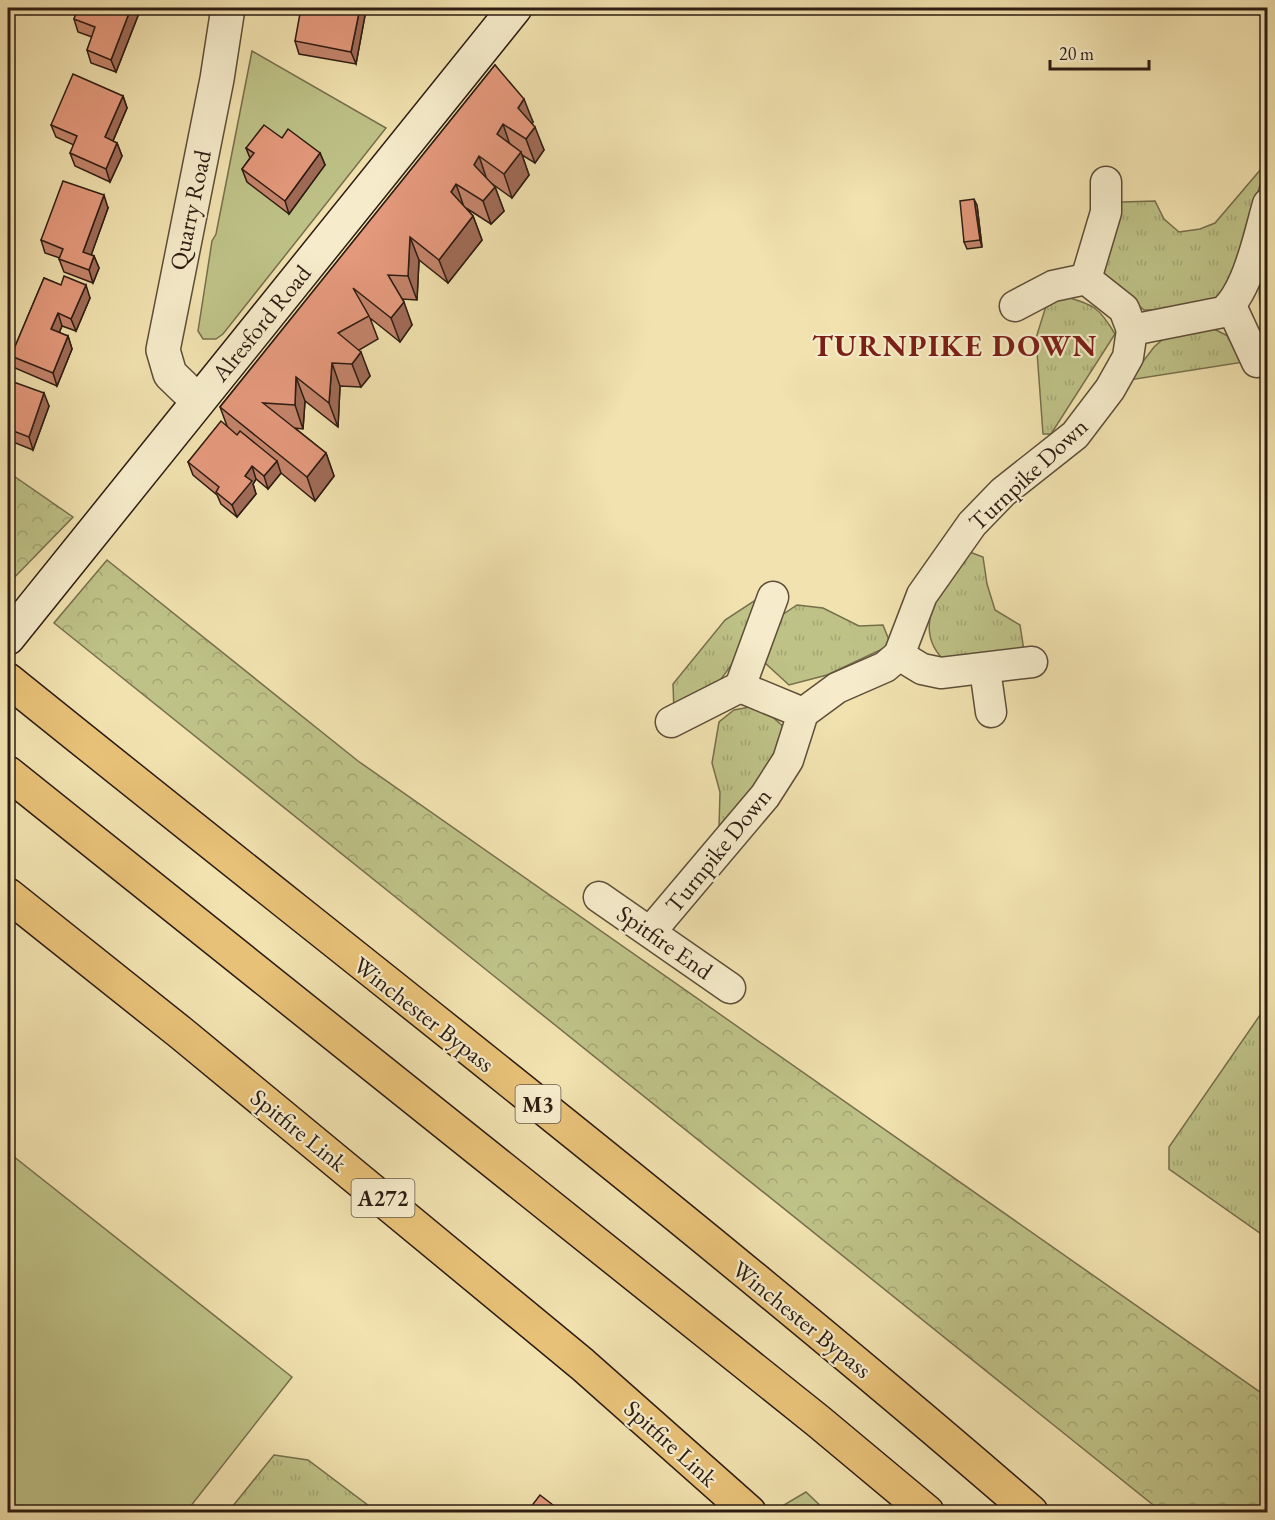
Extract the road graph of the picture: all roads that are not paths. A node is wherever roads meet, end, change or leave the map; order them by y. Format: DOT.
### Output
graph roads {
  1 [pos="228,8"];
  2 [pos="514,8"];
  3 [pos="1106,183"];
  4 [pos="1265,222"];
  5 [pos="1086,279"];
  6 [pos="1015,306"];
  7 [pos="1231,306"];
  8 [pos="1132,330"];
  9 [pos="1257,362"];
  10 [pos="198,401"];
  11 [pos="773,597"];
  12 [pos="8,639"];
  13 [pos="899,655"];
  14 [pos="1032,662"];
  15 [pos="985,669"];
  16 [pos="8,680"];
  17 [pos="740,687"];
  18 [pos="991,712"];
  19 [pos="803,713"];
  20 [pos="671,722"];
  21 [pos="8,773"];
  22 [pos="8,895"];
  23 [pos="599,897"];
  24 [pos="651,932"];
  25 [pos="730,988"];
  26 [pos="748,1512"];
  27 [pos="927,1512"];
  28 [pos="1031,1512"];
  1 -- 10 [label="main road, Quarry Road"];
  2 -- 10 [label="main road, Alresford Road"];
  3 -- 5 [label="street"];
  4 -- 7 [label="street"];
  5 -- 6 [label="street"];
  5 -- 8 [label="street"];
  7 -- 8 [label="street"];
  7 -- 9 [label="street"];
  8 -- 13 [label="street, Turnpike Down"];
  10 -- 12 [label="main road, Alresford Road"];
  11 -- 17 [label="street"];
  13 -- 15 [label="street"];
  13 -- 19 [label="street"];
  14 -- 15 [label="street"];
  15 -- 18 [label="street"];
  16 -- 28 [label="highway, Winchester Bypass / M3"];
  17 -- 19 [label="street"];
  17 -- 20 [label="street"];
  19 -- 24 [label="street, Turnpike Down"];
  21 -- 27 [label="highway"];
  22 -- 26 [label="highway, Spitfire Link / A272"];
  23 -- 24 [label="street, Spitfire End"];
  24 -- 25 [label="street, Spitfire End"];
}
